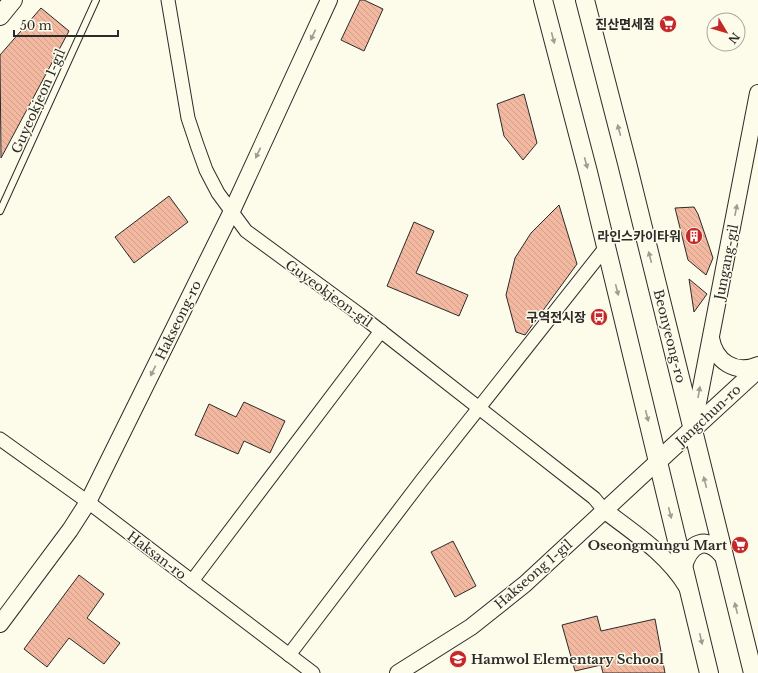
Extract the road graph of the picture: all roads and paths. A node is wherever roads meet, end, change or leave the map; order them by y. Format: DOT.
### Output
graph roads {
  1 [pos="13,0"];
  2 [pos="96,0"];
  3 [pos="168,0"];
  4 [pos="329,0"];
  5 [pos="543,0"];
  6 [pos="585,0"];
  7 [pos="0,16"];
  8 [pos="758,93"];
  9 [pos="0,211"];
  10 [pos="231,213"];
  11 [pos="606,247"];
  12 [pos="381,331"];
  13 [pos="711,338"];
  14 [pos="758,365"];
  15 [pos="758,369"];
  16 [pos="480,408"];
  17 [pos="693,430"];
  18 [pos="0,440"];
  19 [pos="658,461"];
  20 [pos="88,502"];
  21 [pos="604,510"];
  22 [pos="723,555"];
  23 [pos="683,566"];
  24 [pos="192,581"];
  25 [pos="690,593"];
  26 [pos="0,624"];
  27 [pos="751,641"];
  28 [pos="289,655"];
  29 [pos="314,673"];
  30 [pos="398,673"];
  31 [pos="709,673"];
  32 [pos="753,673"];
  1 -- 7 [label="main road"];
  2 -- 9 [label="lane, Guyeokjeon 1-gil"];
  3 -- 10 [label="street, Guyeokjeon-gil"];
  4 -- 10 [label="street, Hakseong-ro, one-way"];
  5 -- 11 [label="main road, one-way"];
  17 -- 6 [label="main road, Beonyeong-ro, one-way"];
  13 -- 8 [label="street, Jungang-gil, one-way"];
  10 -- 12 [label="street, Guyeokjeon-gil"];
  10 -- 20 [label="street, Hakseong-ro, one-way"];
  11 -- 16 [label="street"];
  11 -- 19 [label="main road, one-way"];
  12 -- 16 [label="street, Guyeokjeon-gil"];
  12 -- 24 [label="street"];
  13 -- 14 [label="street"];
  17 -- 13 [label="street, Jungang-gil, one-way"];
  15 -- 17 [label="main road, Jangchun-ro"];
  16 -- 21 [label="street, Guyeokjeon-gil"];
  16 -- 28 [label="street"];
  17 -- 19 [label="main road, Jangchun-ro"];
  22 -- 17 [label="main road, Beonyeong-ro, one-way"];
  18 -- 20 [label="street, Haksan-ro"];
  19 -- 21 [label="street, Hakseong 1-gil"];
  19 -- 23 [label="main road, one-way"];
  20 -- 24 [label="street, Haksan-ro"];
  20 -- 26 [label="street, Hakseong-ro"];
  21 -- 25 [label="street"];
  21 -- 30 [label="street, Hakseong 1-gil"];
  22 -- 23 [label="main road"];
  27 -- 22 [label="main road, Beonyeong-ro, one-way"];
  23 -- 25 [label="main road"];
  24 -- 28 [label="street, Haksan-ro"];
  25 -- 31 [label="main road, one-way"];
  27 -- 32 [label="main road, Beonyeong-ro"];
  28 -- 29 [label="street, Haksan-ro"];
}
